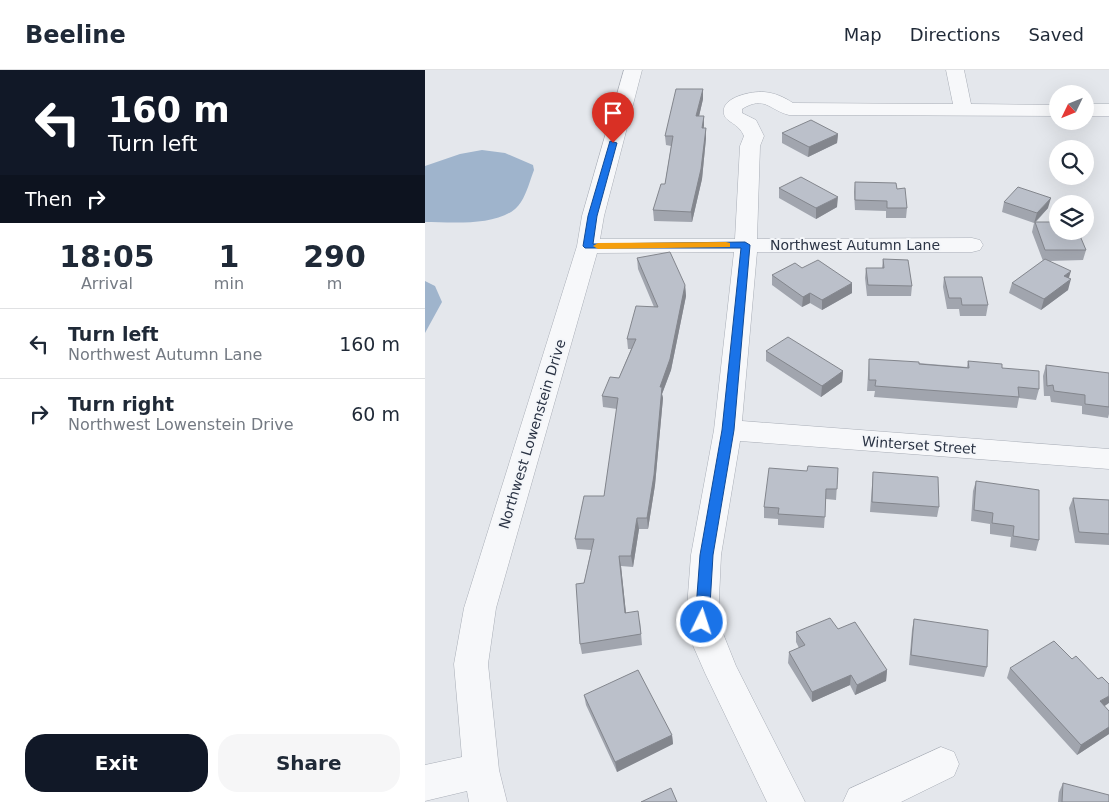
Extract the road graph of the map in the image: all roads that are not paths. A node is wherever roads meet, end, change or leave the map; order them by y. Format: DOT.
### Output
graph roads {
  1 [pos="633,70"];
  2 [pos="955,70"];
  3 [pos="963,109"];
  4 [pos="1049,110"];
  5 [pos="1094,110"];
  6 [pos="1109,110"];
  7 [pos="745,245"];
  8 [pos="972,245"];
  9 [pos="588,246"];
  10 [pos="728,430"];
  11 [pos="1109,459"];
  12 [pos="941,764"];
  13 [pos="425,783"];
  14 [pos="485,786"];
  15 [pos="786,802"];
  16 [pos="863,802"];
  1 -- 9 [label="street, Northwest Lowenstein Drive"];
  2 -- 3 [label="street"];
  3 -- 4 [label="street"];
  3 -- 7 [label="street"];
  5 -- 6 [label="street"];
  7 -- 8 [label="street, Northwest Autumn Lane"];
  7 -- 9 [label="street, Northwest Autumn Lane"];
  7 -- 10 [label="street"];
  9 -- 14 [label="street, Northwest Lowenstein Drive"];
  10 -- 11 [label="street, Winterset Street"];
  10 -- 15 [label="street"];
  12 -- 16 [label="street"];
  13 -- 14 [label="street"];
}
